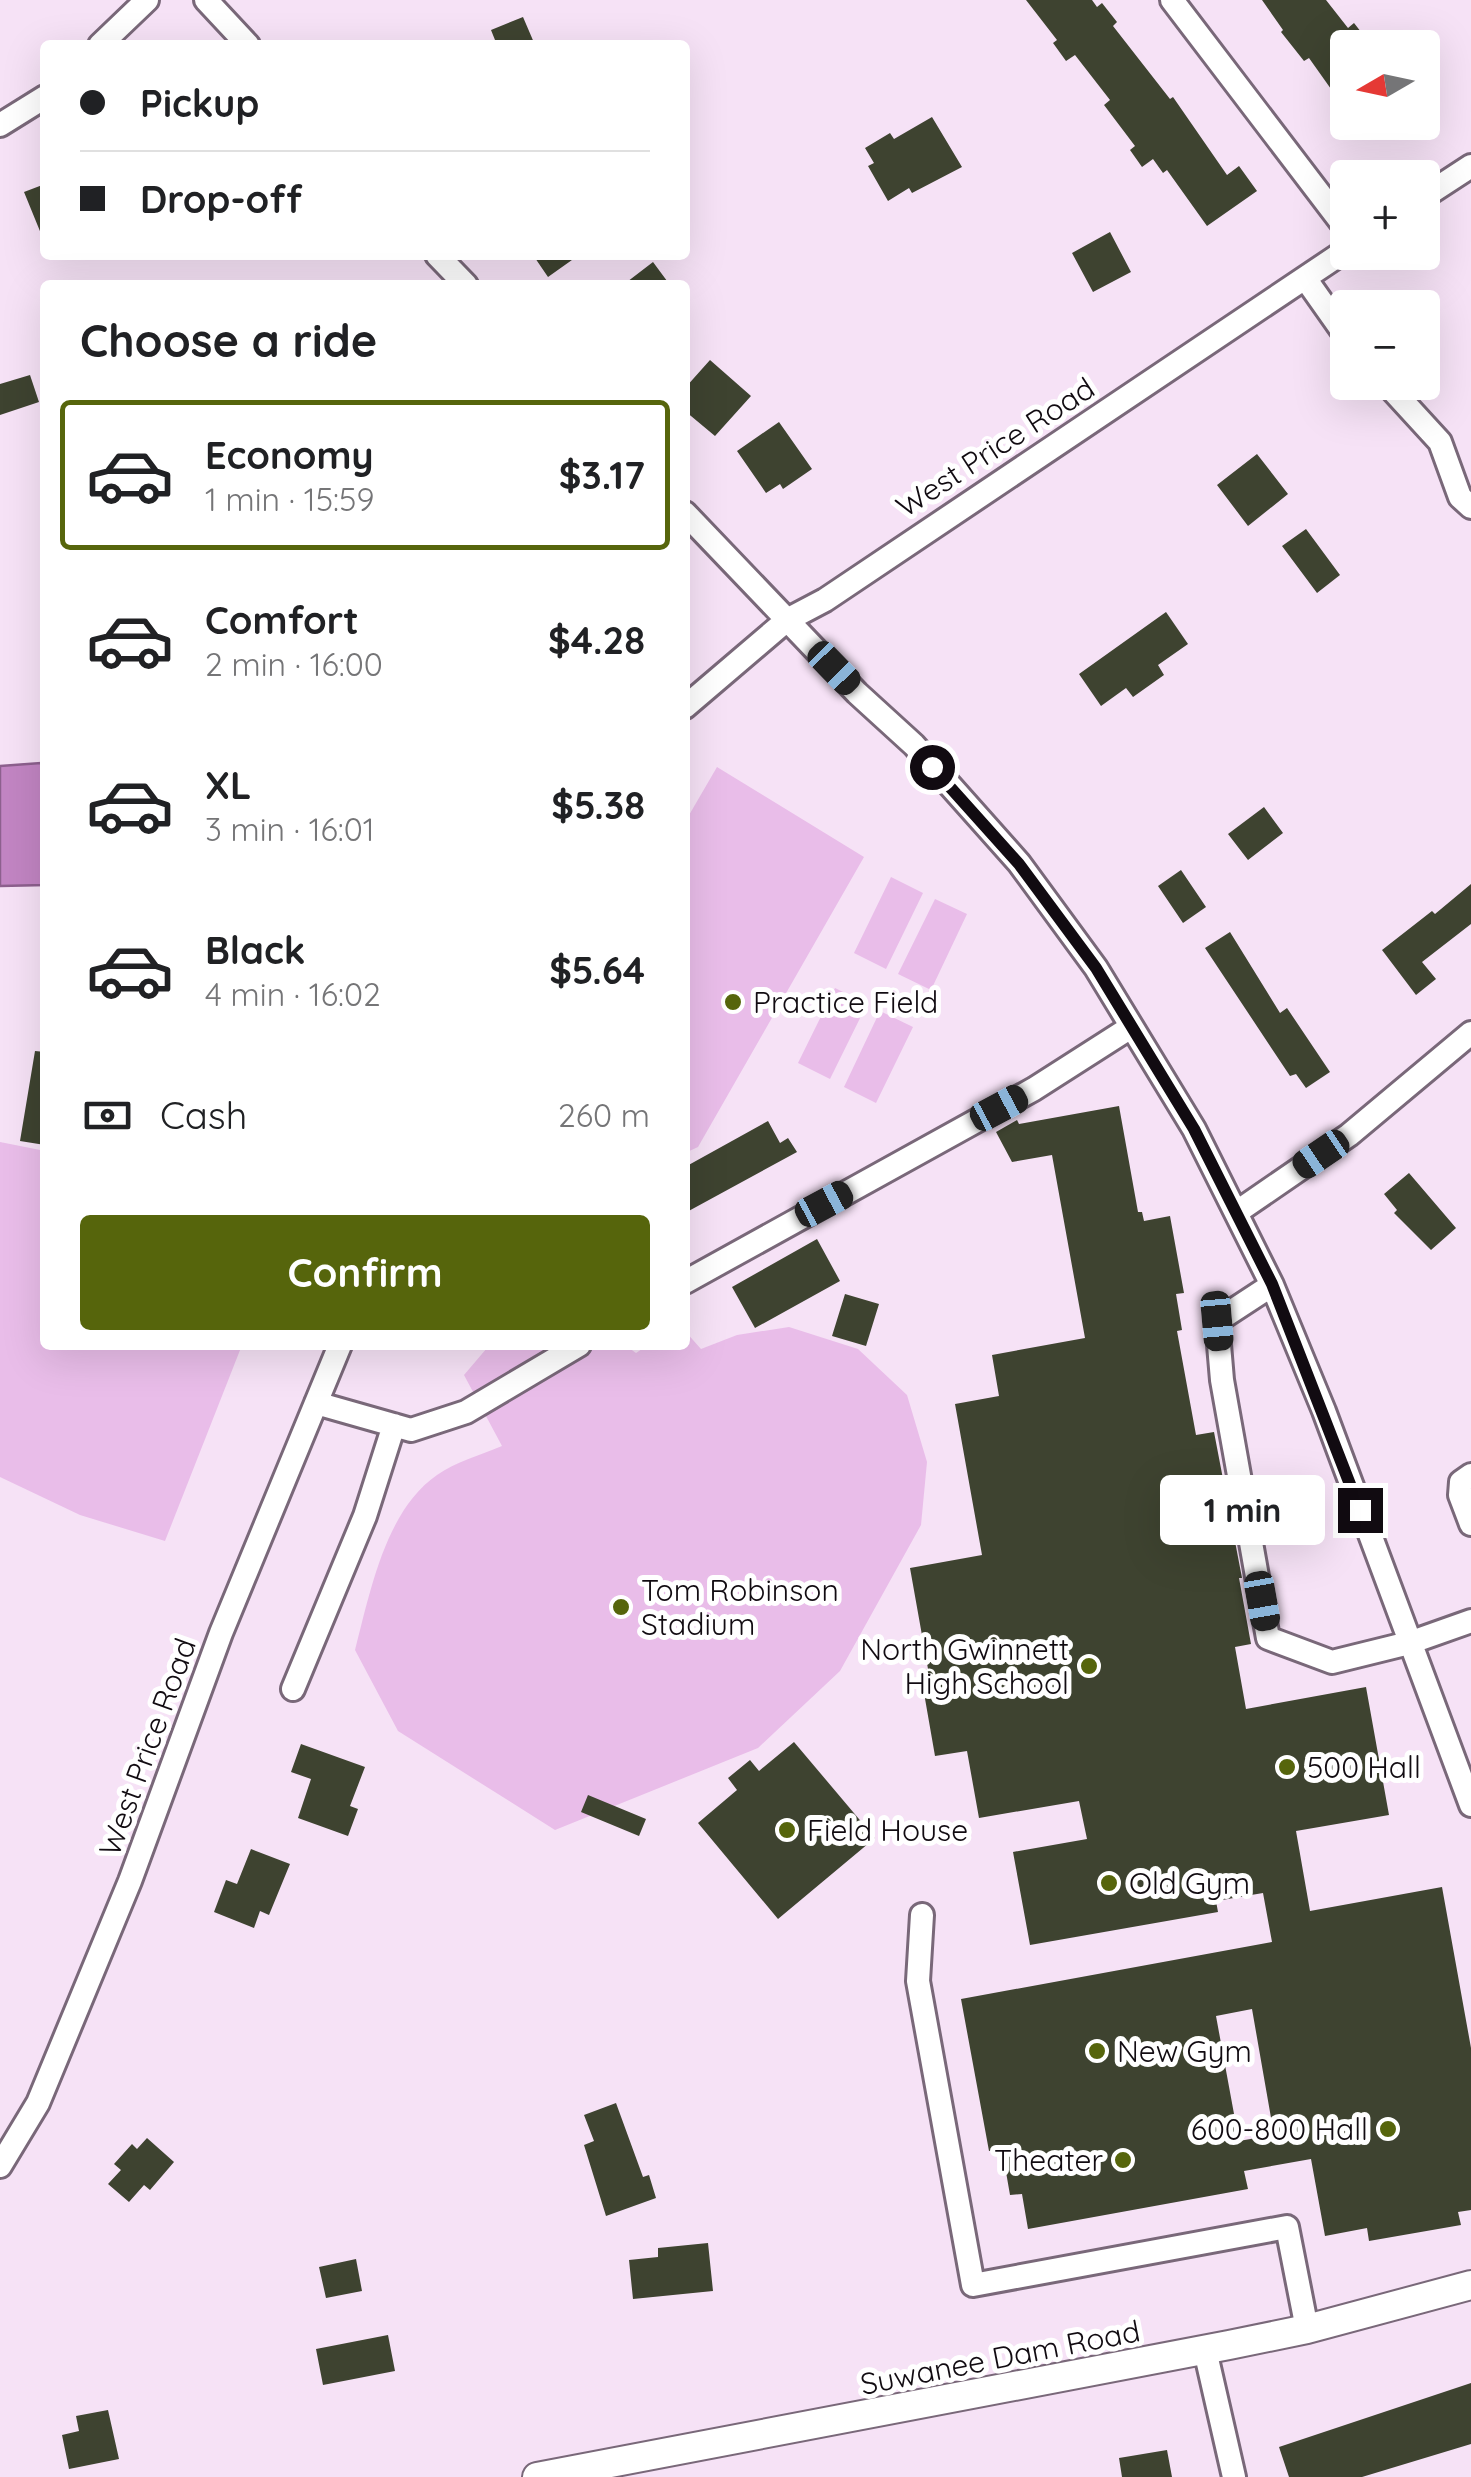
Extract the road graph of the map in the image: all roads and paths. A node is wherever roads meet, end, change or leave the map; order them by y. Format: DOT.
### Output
graph roads {
  1 [pos="147,0"];
  2 [pos="206,0"];
  3 [pos="1172,0"];
  4 [pos="105,40"];
  5 [pos="243,40"];
  6 [pos="40,99"];
  7 [pos="0,126"];
  8 [pos="1471,166"];
  9 [pos="1440,186"];
  10 [pos="1330,207"];
  11 [pos="442,260"];
  12 [pos="1330,261"];
  13 [pos="1305,278"];
  14 [pos="461,280"];
  15 [pos="1330,313"];
  16 [pos="1402,400"];
  17 [pos="1471,508"];
  18 [pos="690,518"];
  19 [pos="788,620"];
  20 [pos="690,703"];
  21 [pos="1131,1028"];
  22 [pos="1471,1033"];
  23 [pos="1237,1212"];
  24 [pos="690,1279"];
  25 [pos="1272,1284"];
  26 [pos="338,1350"];
  27 [pos="571,1350"];
  28 [pos="316,1403"];
  29 [pos="394,1425"];
  30 [pos="1471,1475"];
  31 [pos="1471,1524"];
  32 [pos="1471,1620"];
  33 [pos="1408,1643"];
  34 [pos="293,1689"];
  35 [pos="1471,1805"];
  36 [pos="922,1915"];
  37 [pos="0,2166"];
  38 [pos="1471,2284"];
  39 [pos="1307,2329"];
  40 [pos="1206,2350"];
  41 [pos="537,2477"];
  42 [pos="1234,2477"];
  1 -- 4 [label="street"];
  2 -- 5 [label="street"];
  3 -- 10 [label="street"];
  6 -- 7 [label="street"];
  8 -- 9 [label="street"];
  11 -- 14 [label="street"];
  12 -- 13 [label="street, West Price Road"];
  13 -- 15 [label="street"];
  13 -- 19 [label="street, West Price Road"];
  16 -- 17 [label="street"];
  18 -- 19 [label="street"];
  19 -- 20 [label="street, West Price Road"];
  19 -- 21 [label="street"];
  21 -- 23 [label="street"];
  21 -- 24 [label="street"];
  22 -- 23 [label="street"];
  23 -- 25 [label="street"];
  25 -- 33 [label="street"];
  25 -- 33 [label="street"];
  26 -- 28 [label="street, West Price Road"];
  27 -- 29 [label="street"];
  28 -- 29 [label="street"];
  28 -- 37 [label="street, West Price Road"];
  29 -- 34 [label="street"];
  30 -- 31 [label="street"];
  32 -- 33 [label="street"];
  33 -- 35 [label="street"];
  36 -- 39 [label="street"];
  38 -- 39 [label="main road, Suwanee Dam Road"];
  39 -- 40 [label="main road, Suwanee Dam Road"];
  40 -- 41 [label="main road, Suwanee Dam Road"];
  40 -- 42 [label="street"];
}
